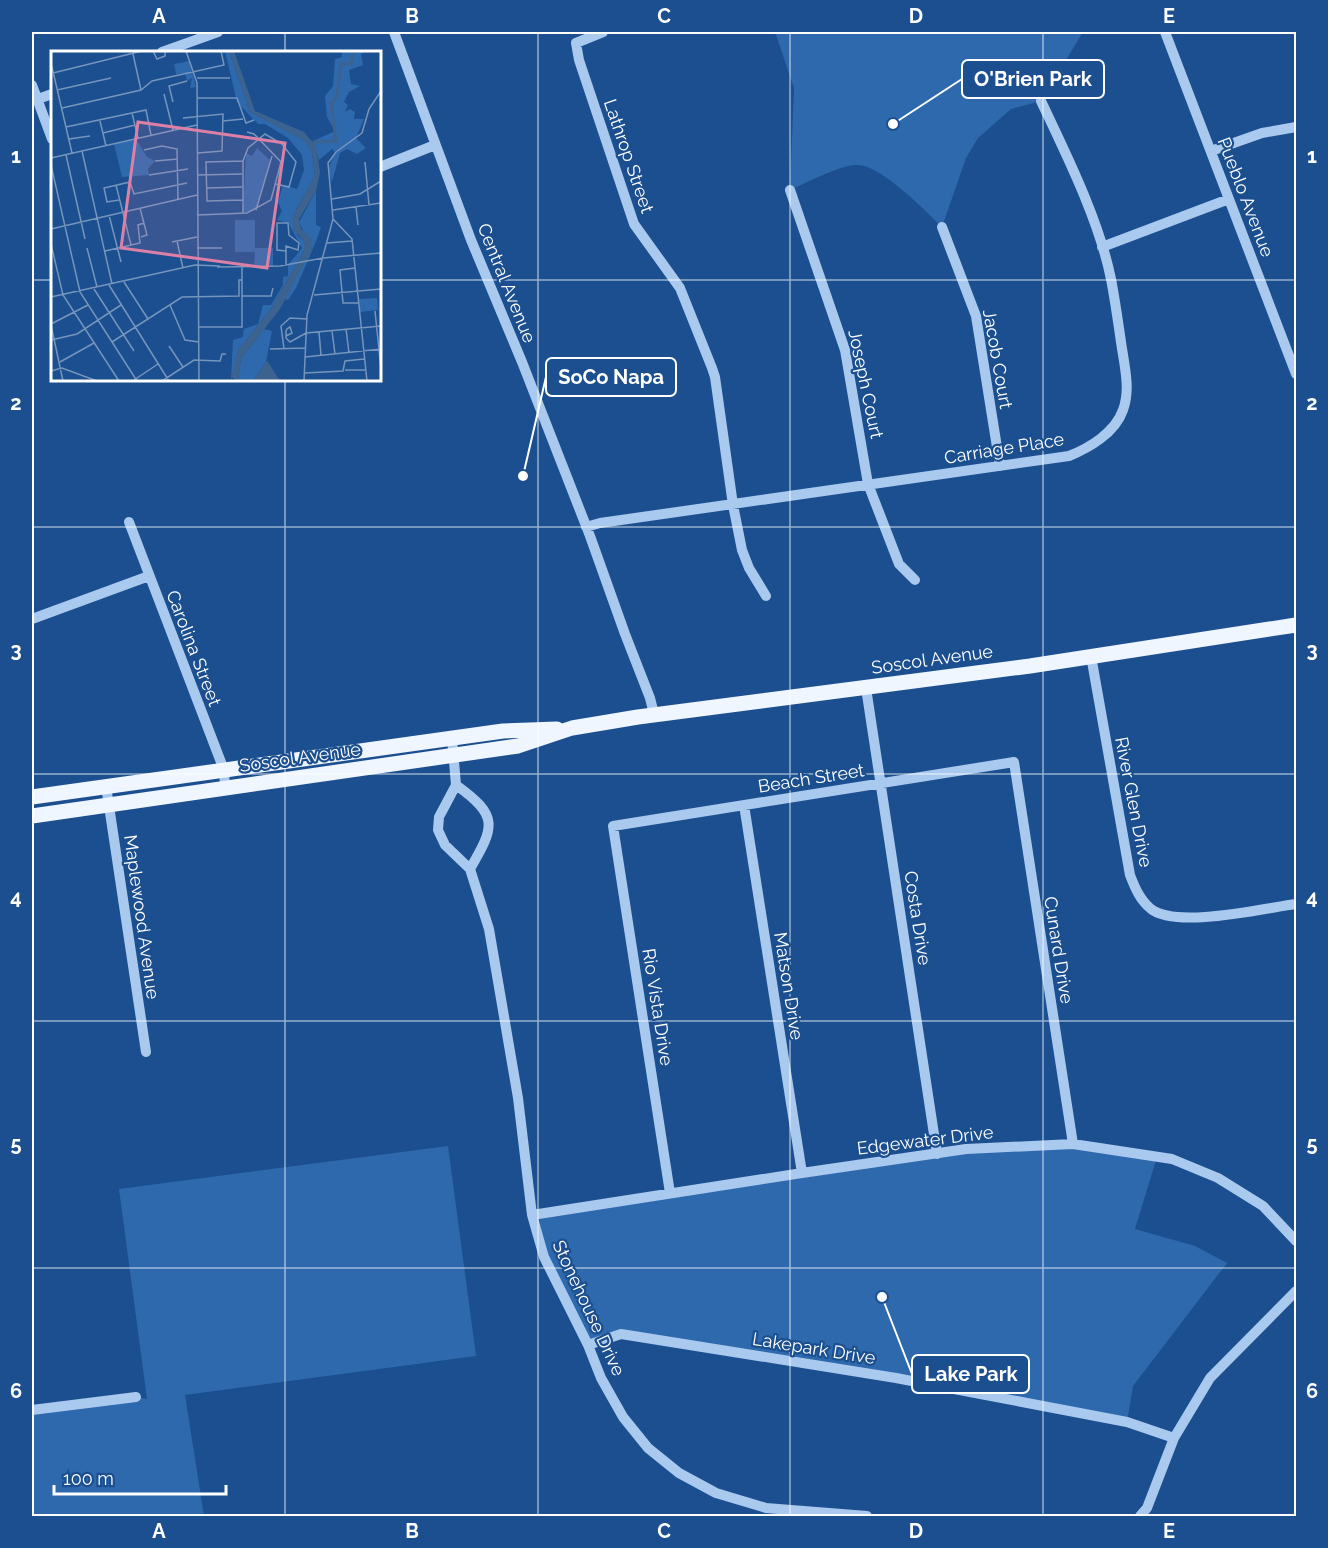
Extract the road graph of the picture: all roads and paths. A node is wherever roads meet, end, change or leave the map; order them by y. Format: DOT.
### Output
graph roads {
  1 [pos="218,32"];
  2 [pos="394,32"];
  3 [pos="603,32"];
  4 [pos="1165,32"];
  5 [pos="165,51"];
  6 [pos="32,85"];
  7 [pos="51,94"];
  8 [pos="38,99"];
  9 [pos="1041,101"];
  10 [pos="1296,127"];
  11 [pos="51,136"];
  12 [pos="435,145"];
  13 [pos="1211,151"];
  14 [pos="381,167"];
  15 [pos="790,190"];
  16 [pos="1228,199"];
  17 [pos="942,228"];
  18 [pos="1102,247"];
  19 [pos="1296,368"];
  20 [pos="1000,466"];
  21 [pos="868,484"];
  22 [pos="733,505"];
  23 [pos="129,522"];
  24 [pos="586,527"];
  25 [pos="149,576"];
  26 [pos="915,580"];
  27 [pos="766,596"];
  28 [pos="32,619"];
  29 [pos="1296,625"];
  30 [pos="1091,656"];
  31 [pos="866,688"];
  32 [pos="654,714"];
  33 [pos="572,728"];
  34 [pos="452,738"];
  35 [pos="453,756"];
  36 [pos="1014,762"];
  37 [pos="224,770"];
  38 [pos="880,783"];
  39 [pos="456,785"];
  40 [pos="106,786"];
  41 [pos="225,787"];
  42 [pos="32,797"];
  43 [pos="109,804"];
  44 [pos="744,805"];
  45 [pos="32,816"];
  46 [pos="613,826"];
  47 [pos="470,869"];
  48 [pos="1296,904"];
  49 [pos="146,1052"];
  50 [pos="1073,1144"];
  51 [pos="938,1154"];
  52 [pos="802,1173"];
  53 [pos="670,1193"];
  54 [pos="532,1215"];
  55 [pos="1296,1241"];
  56 [pos="1296,1291"];
  57 [pos="588,1345"];
  58 [pos="136,1397"];
  59 [pos="32,1410"];
  60 [pos="1174,1438"];
  61 [pos="867,1516"];
  62 [pos="1140,1516"];
  1 -- 5 [label="street"];
  2 -- 12 [label="street, Central Avenue"];
  3 -- 22 [label="street, Lathrop Street"];
  4 -- 13 [label="street, Pueblo Avenue"];
  6 -- 8 [label="street"];
  7 -- 8 [label="street"];
  8 -- 11 [label="street"];
  9 -- 18 [label="street, Carriage Place"];
  10 -- 13 [label="street"];
  12 -- 14 [label="street"];
  12 -- 24 [label="street, Central Avenue"];
  13 -- 16 [label="street, Pueblo Avenue"];
  15 -- 21 [label="street, Joseph Court"];
  16 -- 18 [label="street"];
  16 -- 19 [label="street, Pueblo Avenue"];
  17 -- 20 [label="street, Jacob Court"];
  18 -- 20 [label="street, Carriage Place"];
  20 -- 21 [label="street, Carriage Place"];
  21 -- 22 [label="street, Carriage Place"];
  21 -- 26 [label="street, Joseph Court"];
  22 -- 24 [label="street, Carriage Place"];
  22 -- 27 [label="street"];
  23 -- 25 [label="street, Carolina Street"];
  24 -- 32 [label="street, Central Avenue"];
  25 -- 28 [label="street"];
  25 -- 37 [label="street, Carolina Street"];
  29 -- 30 [label="main road, Soscol Avenue"];
  30 -- 31 [label="main road, Soscol Avenue"];
  30 -- 48 [label="street, River Glen Drive"];
  31 -- 32 [label="main road, Soscol Avenue"];
  31 -- 38 [label="street, Costa Drive"];
  32 -- 33 [label="main road, Soscol Avenue"];
  33 -- 34 [label="main road, Soscol Avenue"];
  33 -- 35 [label="main road, Soscol Avenue"];
  34 -- 35 [label="street"];
  34 -- 37 [label="main road, Soscol Avenue"];
  35 -- 39 [label="street"];
  35 -- 41 [label="main road, Soscol Avenue"];
  36 -- 38 [label="street, Beach Street"];
  36 -- 50 [label="street, Cunard Drive"];
  37 -- 40 [label="main road, Soscol Avenue"];
  37 -- 41 [label="street, Carolina Street"];
  38 -- 44 [label="street, Beach Street"];
  38 -- 51 [label="street, Costa Drive"];
  39 -- 47 [label="street, Stonehouse Drive"];
  39 -- 47 [label="street"];
  40 -- 42 [label="main road, Soscol Avenue"];
  40 -- 43 [label="street, Maplewood Avenue"];
  41 -- 43 [label="main road, Soscol Avenue"];
  43 -- 45 [label="main road, Soscol Avenue"];
  43 -- 49 [label="street, Maplewood Avenue"];
  44 -- 46 [label="street, Beach Street"];
  44 -- 52 [label="street, Matson Drive"];
  46 -- 53 [label="street, Rio Vista Drive"];
  47 -- 54 [label="street, Stonehouse Drive"];
  50 -- 51 [label="street, Edgewater Drive"];
  50 -- 55 [label="street, Edgewater Drive"];
  51 -- 52 [label="street, Edgewater Drive"];
  52 -- 53 [label="street, Edgewater Drive"];
  53 -- 54 [label="street, Edgewater Drive"];
  54 -- 57 [label="street, Stonehouse Drive"];
  56 -- 60 [label="street"];
  57 -- 60 [label="street, Lakepark Drive"];
  57 -- 61 [label="street, Stonehouse Drive"];
  58 -- 59 [label="street"];
  60 -- 62 [label="street"];
}
